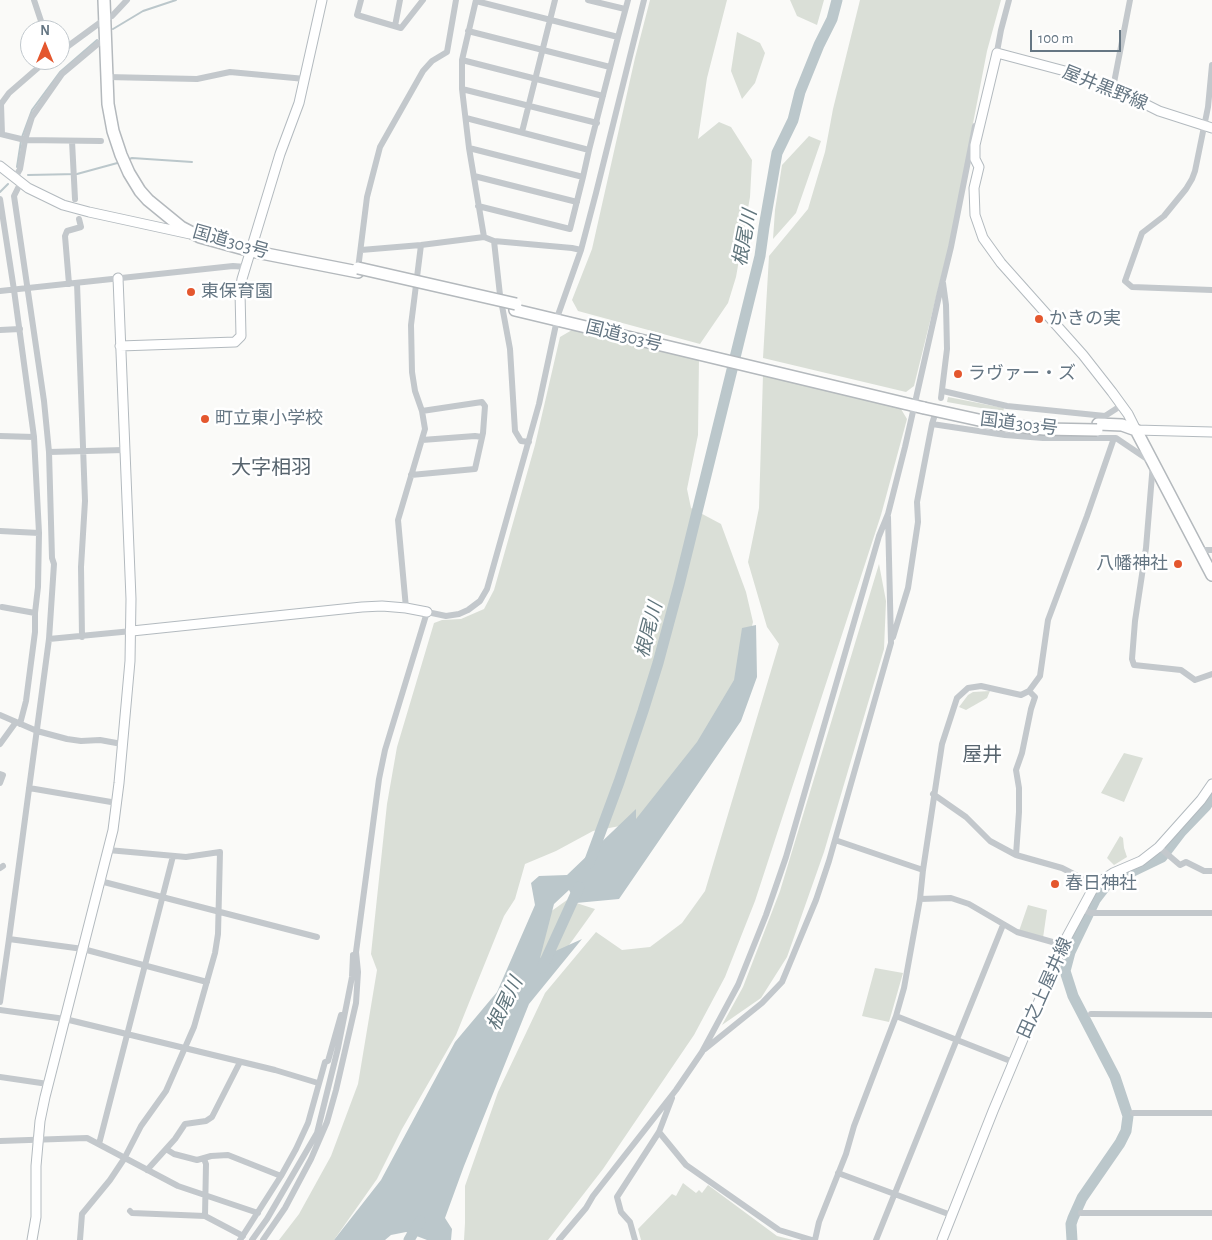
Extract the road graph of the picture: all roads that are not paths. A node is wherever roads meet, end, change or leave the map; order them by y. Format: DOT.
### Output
graph roads {
  1 [pos="34,0"];
  2 [pos="104,0"];
  3 [pos="128,0"];
  4 [pos="322,0"];
  5 [pos="361,0"];
  6 [pos="400,0"];
  7 [pos="423,0"];
  8 [pos="456,0"];
  9 [pos="555,0"];
  10 [pos="588,0"];
  11 [pos="628,0"];
  12 [pos="644,0"];
  13 [pos="1130,0"];
  14 [pos="476,1"];
  15 [pos="1009,1"];
  16 [pos="626,9"];
  17 [pos="105,19"];
  18 [pos="41,20"];
  19 [pos="550,20"];
  20 [pos="395,26"];
  21 [pos="468,31"];
  22 [pos="618,38"];
  23 [pos="106,41"];
  24 [pos="70,45"];
  25 [pos="543,50"];
  26 [pos="997,53"];
  27 [pos="462,60"];
  28 [pos="1212,65"];
  29 [pos="610,68"];
  30 [pos="35,70"];
  31 [pos="107,77"];
  32 [pos="305,79"];
  33 [pos="536,79"];
  34 [pos="1113,88"];
  35 [pos="462,89"];
  36 [pos="603,96"];
  37 [pos="529,105"];
  38 [pos="466,118"];
  39 [pos="597,123"];
  40 [pos="1208,127"];
  41 [pos="522,132"];
  42 [pos="1,134"];
  43 [pos="25,140"];
  44 [pos="72,141"];
  45 [pos="101,142"];
  46 [pos="469,148"];
  47 [pos="589,150"];
  48 [pos="0,166"];
  49 [pos="474,176"];
  50 [pos="583,177"];
  51 [pos="18,180"];
  52 [pos="135,181"];
  53 [pos="0,199"];
  54 [pos="75,199"];
  55 [pos="577,202"];
  56 [pos="478,206"];
  57 [pos="79,219"];
  58 [pos="200,237"];
  59 [pos="484,237"];
  60 [pos="494,241"];
  61 [pos="421,245"];
  62 [pos="252,248"];
  63 [pos="361,250"];
  64 [pos="581,250"];
  65 [pos="246,267"];
  66 [pos="358,270"];
  67 [pos="118,278"];
  68 [pos="943,279"];
  69 [pos="77,283"];
  70 [pos="69,284"];
  71 [pos="28,288"];
  72 [pos="14,290"];
  73 [pos="1212,290"];
  74 [pos="0,291"];
  75 [pos="558,318"];
  76 [pos="20,329"];
  77 [pos="0,330"];
  78 [pos="120,346"];
  79 [pos="915,403"];
  80 [pos="1122,405"];
  81 [pos="938,406"];
  82 [pos="422,410"];
  83 [pos="932,424"];
  84 [pos="1136,430"];
  85 [pos="1212,432"];
  86 [pos="0,436"];
  87 [pos="34,437"];
  88 [pos="482,437"];
  89 [pos="1114,438"];
  90 [pos="422,440"];
  91 [pos="529,442"];
  92 [pos="124,450"];
  93 [pos="83,451"];
  94 [pos="49,452"];
  95 [pos="1153,463"];
  96 [pos="411,476"];
  97 [pos="888,514"];
  98 [pos="0,532"];
  99 [pos="38,533"];
  100 [pos="1200,550"];
  101 [pos="1212,550"];
  102 [pos="1212,575"];
  103 [pos="2,607"];
  104 [pos="406,608"];
  105 [pos="428,612"];
  106 [pos="35,613"];
  107 [pos="132,631"];
  108 [pos="82,636"];
  109 [pos="49,639"];
  110 [pos="891,644"];
  111 [pos="1212,674"];
  112 [pos="1029,691"];
  113 [pos="0,714"];
  114 [pos="18,723"];
  115 [pos="37,731"];
  116 [pos="0,744"];
  117 [pos="122,744"];
  118 [pos="0,774"];
  119 [pos="0,783"];
  120 [pos="1212,784"];
  121 [pos="29,788"];
  122 [pos="933,794"];
  123 [pos="117,803"];
  124 [pos="835,840"];
  125 [pos="108,850"];
  126 [pos="1162,851"];
  127 [pos="1016,855"];
  128 [pos="173,856"];
  129 [pos="923,870"];
  130 [pos="1212,871"];
  131 [pos="100,881"];
  132 [pos="1095,885"];
  133 [pos="163,897"];
  134 [pos="920,899"];
  135 [pos="1082,910"];
  136 [pos="219,911"];
  137 [pos="1212,913"];
  138 [pos="1003,925"];
  139 [pos="317,937"];
  140 [pos="8,939"];
  141 [pos="1062,946"];
  142 [pos="83,949"];
  143 [pos="356,952"];
  144 [pos="146,966"];
  145 [pos="207,982"];
  146 [pos="0,1002"];
  147 [pos="0,1010"];
  148 [pos="346,1012"];
  149 [pos="1091,1014"];
  150 [pos="1212,1015"];
  151 [pos="896,1016"];
  152 [pos="65,1019"];
  153 [pos="128,1035"];
  154 [pos="957,1039"];
  155 [pos="185,1049"];
  156 [pos="702,1052"];
  157 [pos="240,1062"];
  158 [pos="1013,1062"];
  159 [pos="0,1078"];
  160 [pos="318,1083"];
  161 [pos="48,1084"];
  162 [pos="676,1090"];
  163 [pos="1133,1113"];
  164 [pos="1212,1113"];
  165 [pos="659,1132"];
  166 [pos="0,1141"];
  167 [pos="38,1141"];
  168 [pos="99,1144"];
  169 [pos="166,1149"];
  170 [pos="204,1158"];
  171 [pos="124,1159"];
  172 [pos="147,1170"];
  173 [pos="838,1173"];
  174 [pos="281,1176"];
  175 [pos="894,1194"];
  176 [pos="206,1195"];
  177 [pos="130,1212"];
  178 [pos="258,1213"];
  179 [pos="1081,1213"];
  180 [pos="1212,1213"];
  181 [pos="952,1215"];
  182 [pos="205,1216"];
  183 [pos="241,1238"];
  184 [pos="32,1240"];
  185 [pos="80,1240"];
  186 [pos="252,1240"];
  187 [pos="263,1240"];
  188 [pos="559,1240"];
  189 [pos="635,1240"];
  190 [pos="813,1240"];
  191 [pos="876,1240"];
  192 [pos="942,1240"];
  1 -- 18 [label="street"];
  2 -- 17 [label="highway, 国道303号"];
  3 -- 17 [label="street"];
  4 -- 32 [label="street"];
  5 -- 20 [label="street"];
  6 -- 20 [label="street"];
  7 -- 20 [label="street"];
  8 -- 63 [label="street"];
  9 -- 19 [label="street"];
  10 -- 16 [label="street"];
  11 -- 16 [label="street"];
  12 -- 64 [label="street"];
  13 -- 34 [label="street"];
  14 -- 19 [label="street"];
  14 -- 21 [label="street"];
  15 -- 26 [label="street"];
  16 -- 22 [label="street"];
  17 -- 23 [label="highway, 国道303号"];
  17 -- 24 [label="street"];
  19 -- 22 [label="street"];
  19 -- 25 [label="street"];
  21 -- 25 [label="street"];
  21 -- 27 [label="street"];
  22 -- 29 [label="street"];
  23 -- 31 [label="highway, 国道303号"];
  23 -- 43 [label="street"];
  25 -- 29 [label="street"];
  25 -- 33 [label="street"];
  26 -- 34 [label="street, 屋井黒野線"];
  26 -- 68 [label="street"];
  26 -- 80 [label="street"];
  27 -- 33 [label="street"];
  27 -- 35 [label="street"];
  28 -- 40 [label="street"];
  29 -- 36 [label="street"];
  30 -- 42 [label="street"];
  31 -- 32 [label="street"];
  31 -- 52 [label="highway, 国道303号"];
  32 -- 62 [label="street"];
  33 -- 36 [label="street"];
  33 -- 37 [label="street"];
  34 -- 40 [label="street, 屋井黒野線"];
  35 -- 37 [label="street"];
  35 -- 38 [label="street"];
  36 -- 39 [label="street"];
  37 -- 39 [label="street"];
  37 -- 41 [label="street"];
  38 -- 41 [label="street"];
  38 -- 46 [label="street"];
  39 -- 47 [label="street"];
  40 -- 73 [label="street"];
  41 -- 47 [label="street"];
  42 -- 43 [label="street"];
  43 -- 44 [label="street"];
  43 -- 51 [label="street"];
  44 -- 45 [label="street"];
  44 -- 54 [label="street"];
  46 -- 49 [label="street"];
  46 -- 50 [label="street"];
  47 -- 50 [label="street"];
  48 -- 51 [label="street"];
  49 -- 55 [label="street"];
  49 -- 56 [label="street"];
  50 -- 55 [label="street"];
  51 -- 58 [label="street"];
  51 -- 71 [label="street"];
  52 -- 58 [label="highway, 国道303号"];
  52 -- 62 [label="highway, 国道303号"];
  53 -- 72 [label="street"];
  55 -- 56 [label="street"];
  56 -- 59 [label="street"];
  57 -- 70 [label="street"];
  58 -- 62 [label="highway, 国道303号"];
  59 -- 60 [label="street"];
  59 -- 61 [label="street"];
  60 -- 64 [label="street"];
  60 -- 91 [label="street"];
  61 -- 63 [label="street"];
  61 -- 82 [label="street"];
  62 -- 65 [label="street"];
  62 -- 66 [label="highway, 国道303号"];
  63 -- 66 [label="street"];
  64 -- 75 [label="street"];
  65 -- 67 [label="street"];
  65 -- 78 [label="street"];
  66 -- 75 [label="highway, 国道303号, bridge"];
  67 -- 69 [label="street"];
  67 -- 78 [label="street"];
  68 -- 79 [label="street"];
  68 -- 80 [label="street"];
  69 -- 70 [label="street"];
  69 -- 93 [label="street"];
  70 -- 71 [label="street"];
  71 -- 72 [label="street"];
  71 -- 94 [label="street"];
  72 -- 74 [label="street"];
  72 -- 76 [label="street"];
  75 -- 79 [label="highway, 国道303号"];
  75 -- 91 [label="street"];
  76 -- 77 [label="street"];
  76 -- 87 [label="street"];
  78 -- 92 [label="street"];
  79 -- 84 [label="highway, 国道303号, bridge"];
  79 -- 97 [label="street"];
  80 -- 84 [label="street"];
  81 -- 83 [label="street"];
  82 -- 88 [label="street"];
  82 -- 90 [label="street"];
  83 -- 89 [label="street"];
  83 -- 110 [label="street"];
  84 -- 85 [label="street"];
  84 -- 95 [label="highway"];
  86 -- 87 [label="street"];
  87 -- 99 [label="street"];
  88 -- 90 [label="street"];
  88 -- 96 [label="street"];
  89 -- 95 [label="street"];
  89 -- 112 [label="street"];
  90 -- 96 [label="street"];
  91 -- 105 [label="street"];
  92 -- 93 [label="street"];
  92 -- 107 [label="street"];
  93 -- 94 [label="street"];
  93 -- 108 [label="street"];
  94 -- 109 [label="street"];
  95 -- 100 [label="highway"];
  95 -- 111 [label="street"];
  96 -- 104 [label="street"];
  97 -- 110 [label="street"];
  97 -- 156 [label="street"];
  98 -- 99 [label="street"];
  99 -- 106 [label="street"];
  100 -- 101 [label="street"];
  100 -- 102 [label="highway"];
  103 -- 106 [label="street"];
  104 -- 105 [label="street"];
  104 -- 107 [label="street"];
  105 -- 143 [label="street"];
  106 -- 114 [label="street"];
  107 -- 108 [label="street"];
  107 -- 117 [label="street"];
  108 -- 109 [label="street"];
  109 -- 115 [label="street"];
  110 -- 124 [label="street"];
  112 -- 122 [label="street"];
  112 -- 127 [label="street"];
  113 -- 114 [label="street"];
  114 -- 115 [label="street"];
  114 -- 116 [label="street"];
  115 -- 117 [label="street"];
  115 -- 121 [label="street"];
  117 -- 123 [label="street"];
  118 -- 119 [label="street"];
  120 -- 126 [label="street"];
  121 -- 123 [label="street"];
  121 -- 140 [label="street"];
  122 -- 127 [label="street"];
  122 -- 129 [label="street"];
  123 -- 125 [label="street"];
  124 -- 129 [label="street"];
  124 -- 156 [label="street"];
  125 -- 128 [label="street"];
  125 -- 131 [label="street"];
  126 -- 130 [label="street"];
  126 -- 132 [label="street"];
  127 -- 132 [label="street"];
  128 -- 133 [label="street"];
  128 -- 136 [label="street"];
  129 -- 134 [label="street"];
  131 -- 133 [label="street"];
  131 -- 142 [label="street"];
  132 -- 135 [label="street, 田之上屋井線"];
  133 -- 136 [label="street"];
  133 -- 144 [label="street"];
  134 -- 138 [label="street"];
  134 -- 151 [label="street"];
  135 -- 137 [label="street"];
  135 -- 141 [label="street, 田之上屋井線"];
  136 -- 139 [label="street"];
  136 -- 145 [label="street"];
  138 -- 141 [label="street"];
  138 -- 154 [label="street"];
  140 -- 142 [label="street"];
  140 -- 146 [label="street"];
  141 -- 158 [label="street, 田之上屋井線"];
  142 -- 144 [label="street"];
  142 -- 152 [label="street"];
  143 -- 148 [label="street"];
  143 -- 187 [label="street"];
  144 -- 145 [label="street"];
  144 -- 153 [label="street"];
  145 -- 155 [label="street"];
  147 -- 152 [label="street"];
  148 -- 160 [label="street"];
  148 -- 186 [label="street"];
  149 -- 150 [label="street"];
  151 -- 154 [label="street"];
  151 -- 173 [label="street"];
  152 -- 153 [label="street"];
  152 -- 161 [label="street"];
  153 -- 155 [label="street"];
  153 -- 168 [label="street"];
  154 -- 158 [label="street"];
  154 -- 175 [label="street"];
  155 -- 157 [label="street"];
  155 -- 171 [label="street"];
  156 -- 162 [label="street"];
  157 -- 160 [label="street"];
  157 -- 169 [label="street"];
  158 -- 181 [label="street, 田之上屋井線"];
  159 -- 161 [label="street"];
  160 -- 174 [label="street"];
  161 -- 167 [label="street"];
  162 -- 165 [label="street"];
  162 -- 188 [label="street"];
  163 -- 164 [label="street"];
  165 -- 189 [label="street"];
  165 -- 190 [label="street"];
  166 -- 167 [label="street"];
  167 -- 168 [label="street"];
  167 -- 184 [label="street"];
  168 -- 171 [label="street"];
  169 -- 170 [label="street"];
  169 -- 172 [label="street"];
  170 -- 174 [label="street"];
  170 -- 176 [label="street"];
  171 -- 172 [label="street"];
  171 -- 185 [label="street"];
  172 -- 176 [label="street"];
  173 -- 175 [label="street"];
  173 -- 190 [label="street"];
  174 -- 178 [label="street"];
  175 -- 181 [label="street"];
  175 -- 191 [label="street"];
  176 -- 178 [label="street"];
  176 -- 182 [label="street"];
  177 -- 182 [label="street"];
  178 -- 183 [label="street"];
  179 -- 180 [label="street"];
  181 -- 192 [label="street, 田之上屋井線"];
  182 -- 183 [label="street"];
}
